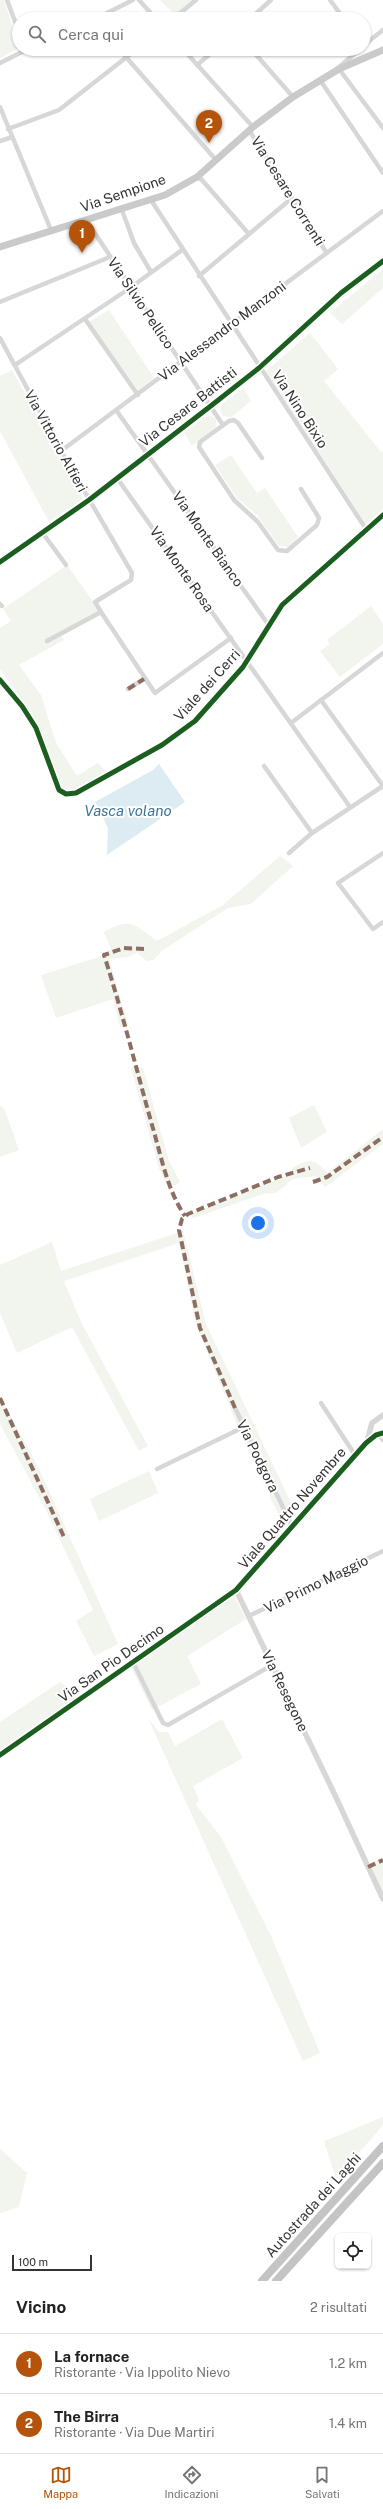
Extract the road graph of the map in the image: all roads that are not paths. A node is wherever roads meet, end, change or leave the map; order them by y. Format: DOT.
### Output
graph roads {
  1 [pos="7,0"];
  2 [pos="133,0"];
  3 [pos="139,0"];
  4 [pos="196,0"];
  5 [pos="271,0"];
  6 [pos="330,0"];
  7 [pos="124,2"];
  8 [pos="107,12"];
  9 [pos="150,12"];
  10 [pos="182,12"];
  11 [pos="258,12"];
  12 [pos="339,12"];
  13 [pos="12,13"];
  14 [pos="383,30"];
  15 [pos="371,39"];
  16 [pos="383,50"];
  17 [pos="371,55"];
  18 [pos="13,56"];
  19 [pos="189,56"];
  20 [pos="208,56"];
  21 [pos="257,56"];
  22 [pos="352,56"];
  23 [pos="369,56"];
  24 [pos="127,57"];
  25 [pos="0,63"];
  26 [pos="197,65"];
  27 [pos="339,69"];
  28 [pos="332,73"];
  29 [pos="320,80"];
  30 [pos="293,97"];
  31 [pos="0,107"];
  32 [pos="383,128"];
  33 [pos="8,129"];
  34 [pos="251,129"];
  35 [pos="12,137"];
  36 [pos="0,141"];
  37 [pos="216,160"];
  38 [pos="383,173"];
  39 [pos="197,177"];
  40 [pos="292,198"];
  41 [pos="151,200"];
  42 [pos="122,210"];
  43 [pos="383,211"];
  44 [pos="86,220"];
  45 [pos="50,230"];
  46 [pos="248,233"];
  47 [pos="0,247"];
  48 [pos="182,250"];
  49 [pos="326,252"];
  50 [pos="110,258"];
  51 [pos="383,261"];
  52 [pos="151,272"];
  53 [pos="199,276"];
  54 [pos="130,288"];
  55 [pos="0,302"];
  56 [pos="84,319"];
  57 [pos="231,325"];
  58 [pos="0,338"];
  59 [pos="181,362"];
  60 [pos="15,365"];
  61 [pos="258,368"];
  62 [pos="138,395"];
  63 [pos="212,405"];
  64 [pos="116,410"];
  65 [pos="223,425"];
  66 [pos="61,451"];
  67 [pos="148,455"];
  68 [pos="262,458"];
  69 [pos="118,478"];
  70 [pos="301,489"];
  71 [pos="89,500"];
  72 [pos="383,515"];
  73 [pos="366,529"];
  74 [pos="42,532"];
  75 [pos="0,562"];
  76 [pos="66,565"];
  77 [pos="101,612"];
  78 [pos="268,624"];
  79 [pos="231,638"];
  80 [pos="47,641"];
  81 [pos="383,654"];
  82 [pos="247,661"];
  83 [pos="144,679"];
  84 [pos="0,680"];
  85 [pos="128,689"];
  86 [pos="322,700"];
  87 [pos="291,723"];
  88 [pos="264,766"];
  89 [pos="383,786"];
  90 [pos="350,806"];
  91 [pos="312,833"];
  92 [pos="289,853"];
  93 [pos="383,853"];
  94 [pos="383,922"];
  95 [pos="321,1402"];
  96 [pos="235,1408"];
  97 [pos="383,1415"];
  98 [pos="380,1421"];
  99 [pos="244,1427"];
  100 [pos="371,1430"];
  101 [pos="379,1434"];
  102 [pos="383,1440"];
  103 [pos="366,1443"];
  104 [pos="354,1455"];
  105 [pos="157,1469"];
  106 [pos="292,1526"];
  107 [pos="383,1551"];
  108 [pos="236,1590"];
  109 [pos="249,1616"];
  110 [pos="133,1662"];
  111 [pos="272,1665"];
  112 [pos="0,1755"];
  113 [pos="383,1899"];
  114 [pos="383,2146"];
  115 [pos="383,2163"];
  116 [pos="262,2281"];
  117 [pos="276,2281"];
  1 -- 13 [label="street"];
  2 -- 7 [label="street"];
  3 -- 9 [label="street"];
  4 -- 10 [label="street"];
  5 -- 11 [label="street"];
  6 -- 12 [label="street"];
  7 -- 8 [label="street"];
  14 -- 15 [label="street"];
  16 -- 17 [label="main road, Via Sempione"];
  18 -- 25 [label="street"];
  19 -- 26 [label="street, Via Cesare Correnti"];
  20 -- 26 [label="street"];
  21 -- 30 [label="street"];
  22 -- 28 [label="street"];
  23 -- 27 [label="main road, Via Sempione"];
  24 -- 33 [label="street"];
  24 -- 37 [label="street"];
  26 -- 34 [label="street, Via Cesare Correnti"];
  27 -- 28 [label="main road, Via Sempione"];
  27 -- 32 [label="street"];
  28 -- 29 [label="main road, Via Sempione"];
  29 -- 30 [label="main road, Via Sempione"];
  29 -- 38 [label="street"];
  30 -- 34 [label="main road, Via Sempione"];
  31 -- 33 [label="street"];
  33 -- 35 [label="street"];
  34 -- 37 [label="main road, Via Sempione"];
  34 -- 40 [label="street, Via Cesare Correnti"];
  35 -- 36 [label="street"];
  35 -- 45 [label="street"];
  37 -- 39 [label="main road, Via Sempione"];
  39 -- 41 [label="main road, Via Sempione"];
  39 -- 46 [label="street"];
  40 -- 46 [label="street"];
  40 -- 49 [label="street, Via Cesare Correnti"];
  41 -- 42 [label="main road, Via Sempione"];
  41 -- 48 [label="street, Via Nino Bixio"];
  42 -- 44 [label="main road, Via Sempione"];
  42 -- 52 [label="street"];
  43 -- 49 [label="street, Via Alessandro Manzoni"];
  44 -- 45 [label="main road, Via Sempione"];
  44 -- 50 [label="street, Via Silvio Pellico"];
  45 -- 47 [label="main road, Via Sempione"];
  46 -- 53 [label="street"];
  48 -- 52 [label="street"];
  48 -- 53 [label="street, Via Nino Bixio"];
  49 -- 57 [label="street, Via Alessandro Manzoni"];
  50 -- 54 [label="street, Via Silvio Pellico"];
  50 -- 55 [label="street"];
  51 -- 61 [label="street, Via Cesare Battisti"];
  52 -- 54 [label="street"];
  53 -- 57 [label="street, Via Nino Bixio"];
  54 -- 56 [label="street"];
  54 -- 59 [label="street, Via Silvio Pellico"];
  56 -- 60 [label="street"];
  56 -- 62 [label="street"];
  57 -- 59 [label="street, Via Alessandro Manzoni"];
  57 -- 61 [label="street, Via Nino Bixio"];
  58 -- 60 [label="street, Via Vittorio Alfieri"];
  59 -- 62 [label="street, Via Alessandro Manzoni"];
  59 -- 63 [label="street, Via Silvio Pellico"];
  60 -- 66 [label="street, Via Vittorio Alfieri"];
  61 -- 63 [label="street, Via Cesare Battisti"];
  61 -- 73 [label="street, Via Nino Bixio"];
  62 -- 64 [label="street, Via Alessandro Manzoni"];
  63 -- 65 [label="street, Via Silvio Pellico"];
  63 -- 67 [label="street, Via Cesare Battisti"];
  64 -- 66 [label="street, Via Alessandro Manzoni"];
  64 -- 67 [label="street, Via Monte Bianco"];
  65 -- 68 [label="street"];
  65 -- 70 [label="street"];
  66 -- 71 [label="street, Via Vittorio Alfieri"];
  67 -- 69 [label="street, Via Cesare Battisti"];
  67 -- 78 [label="street, Via Monte Bianco"];
  69 -- 71 [label="street, Via Cesare Battisti"];
  69 -- 79 [label="street, Via Monte Rosa"];
  71 -- 74 [label="street, Via Cesare Battisti"];
  71 -- 77 [label="street, Via Vittorio Alfieri"];
  72 -- 73 [label="street, Viale dei Cerri"];
  73 -- 78 [label="street, Viale dei Cerri"];
  74 -- 75 [label="street, Via Cesare Battisti"];
  74 -- 76 [label="street"];
  77 -- 80 [label="street"];
  77 -- 83 [label="street"];
  78 -- 82 [label="street, Viale dei Cerri"];
  79 -- 82 [label="street, Via Monte Rosa"];
  79 -- 83 [label="street"];
  81 -- 86 [label="street"];
  82 -- 84 [label="street, Viale dei Cerri"];
  82 -- 87 [label="street, Via Monte Rosa"];
  83 -- 85 [label="street"];
  86 -- 87 [label="street"];
  86 -- 89 [label="street"];
  87 -- 90 [label="street, Via Monte Rosa"];
  88 -- 91 [label="street"];
  89 -- 90 [label="street"];
  90 -- 91 [label="street"];
  91 -- 92 [label="street"];
  93 -- 94 [label="street"];
  95 -- 104 [label="street"];
  96 -- 99 [label="street, Via Podgora"];
  97 -- 98 [label="street"];
  98 -- 100 [label="street, Viale Quattro Novembre"];
  99 -- 105 [label="street"];
  99 -- 106 [label="street, Via Podgora"];
  100 -- 101 [label="street"];
  100 -- 103 [label="street, Viale Quattro Novembre"];
  101 -- 102 [label="street"];
  101 -- 103 [label="street, Viale Quattro Novembre"];
  103 -- 104 [label="street, Viale Quattro Novembre"];
  104 -- 106 [label="street, Viale Quattro Novembre"];
  106 -- 108 [label="street, Viale Quattro Novembre"];
  107 -- 109 [label="street, Via Primo Maggio"];
  108 -- 109 [label="street, Via Resegone"];
  108 -- 110 [label="street, Via San Pio Decimo"];
  109 -- 111 [label="street, Via Resegone"];
  110 -- 111 [label="street"];
  110 -- 112 [label="street, Via San Pio Decimo"];
  111 -- 113 [label="street, Via Resegone"];
  114 -- 116 [label="highway, Autostrada dei Laghi"];
  115 -- 117 [label="highway, Autostrada dei Laghi"];
}
